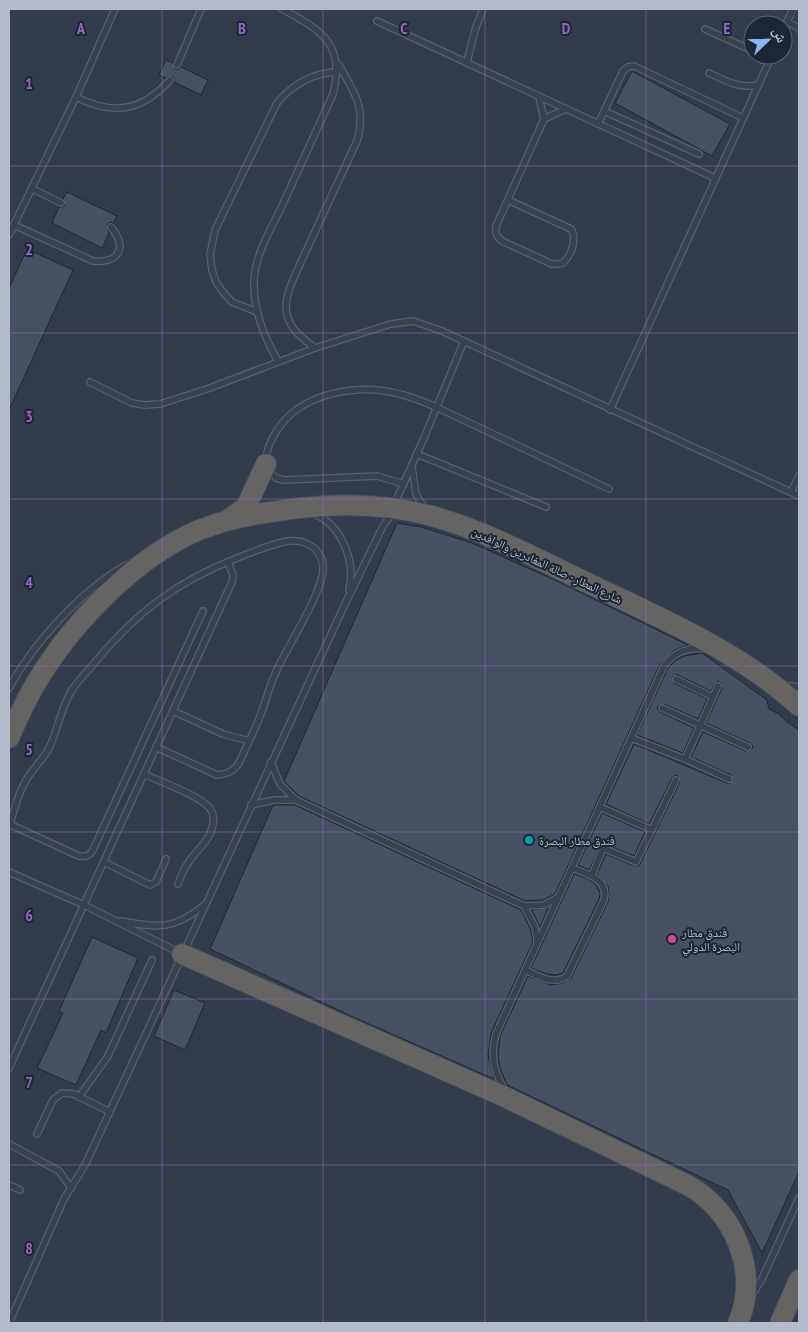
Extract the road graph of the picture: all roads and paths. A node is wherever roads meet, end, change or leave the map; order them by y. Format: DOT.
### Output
graph roads {
  1 [pos="115,9"];
  2 [pos="200,9"];
  3 [pos="282,9"];
  4 [pos="483,9"];
  5 [pos="376,21"];
  6 [pos="705,30"];
  7 [pos="743,47"];
  8 [pos="335,60"];
  9 [pos="467,62"];
  10 [pos="178,65"];
  11 [pos="767,65"];
  12 [pos="337,72"];
  13 [pos="709,73"];
  14 [pos="170,80"];
  15 [pos="758,85"];
  16 [pos="76,97"];
  17 [pos="539,97"];
  18 [pos="566,109"];
  19 [pos="604,111"];
  20 [pos="743,118"];
  21 [pos="544,120"];
  22 [pos="598,124"];
  23 [pos="699,154"];
  24 [pos="715,178"];
  25 [pos="31,188"];
  26 [pos="508,200"];
  27 [pos="62,203"];
  28 [pos="14,225"];
  29 [pos="111,228"];
  30 [pos="9,235"];
  31 [pos="257,312"];
  32 [pos="464,341"];
  33 [pos="315,348"];
  34 [pos="278,362"];
  35 [pos="90,382"];
  36 [pos="436,407"];
  37 [pos="610,410"];
  38 [pos="417,454"];
  39 [pos="266,464"];
  40 [pos="412,466"];
  41 [pos="799,476"];
  42 [pos="404,484"];
  43 [pos="609,489"];
  44 [pos="791,492"];
  45 [pos="799,496"];
  46 [pos="546,507"];
  47 [pos="302,508"];
  48 [pos="394,508"];
  49 [pos="432,516"];
  50 [pos="216,525"];
  51 [pos="169,545"];
  52 [pos="228,562"];
  53 [pos="346,602"];
  54 [pos="203,611"];
  55 [pos="726,653"];
  56 [pos="676,679"];
  57 [pos="770,682"];
  58 [pos="718,686"];
  59 [pos="799,687"];
  60 [pos="9,688"];
  61 [pos="714,696"];
  62 [pos="799,706"];
  63 [pos="662,708"];
  64 [pos="173,711"];
  65 [pos="700,725"];
  66 [pos="9,738"];
  67 [pos="631,738"];
  68 [pos="249,741"];
  69 [pos="748,746"];
  70 [pos="156,747"];
  71 [pos="685,759"];
  72 [pos="271,762"];
  73 [pos="144,774"];
  74 [pos="729,779"];
  75 [pos="676,780"];
  76 [pos="296,800"];
  77 [pos="251,805"];
  78 [pos="600,807"];
  79 [pos="9,825"];
  80 [pos="652,830"];
  81 [pos="166,859"];
  82 [pos="104,862"];
  83 [pos="572,868"];
  84 [pos="9,872"];
  85 [pos="592,876"];
  86 [pos="178,884"];
  87 [pos="559,897"];
  88 [pos="205,904"];
  89 [pos="84,905"];
  90 [pos="524,906"];
  91 [pos="113,920"];
  92 [pos="537,945"];
  93 [pos="182,954"];
  94 [pos="152,960"];
  95 [pos="525,970"];
  96 [pos="9,1068"];
  97 [pos="79,1096"];
  98 [pos="516,1103"];
  99 [pos="110,1112"];
  100 [pos="37,1134"];
  101 [pos="9,1144"];
  102 [pos="9,1185"];
  103 [pos="71,1188"];
  104 [pos="20,1190"];
  105 [pos="799,1198"];
  106 [pos="799,1280"];
  107 [pos="741,1314"];
  108 [pos="9,1323"];
  109 [pos="780,1323"];
  1 -- 16 [label="lane"];
  2 -- 10 [label="lane"];
  3 -- 8 [label="lane"];
  4 -- 9 [label="lane"];
  5 -- 9 [label="lane"];
  6 -- 7 [label="lane"];
  8 -- 12 [label="lane"];
  8 -- 33 [label="lane"];
  9 -- 17 [label="lane"];
  11 -- 15 [label="lane"];
  12 -- 31 [label="lane"];
  12 -- 31 [label="lane"];
  13 -- 15 [label="lane"];
  14 -- 16 [label="lane"];
  15 -- 20 [label="lane"];
  16 -- 25 [label="lane"];
  17 -- 18 [label="lane"];
  17 -- 21 [label="lane"];
  18 -- 21 [label="lane"];
  18 -- 22 [label="lane"];
  19 -- 20 [label="lane"];
  19 -- 22 [label="lane"];
  19 -- 23 [label="lane"];
  20 -- 24 [label="lane"];
  21 -- 26 [label="lane"];
  22 -- 24 [label="lane"];
  24 -- 37 [label="lane"];
  25 -- 27 [label="lane"];
  25 -- 28 [label="lane"];
  26 -- 26 [label="lane"];
  28 -- 29 [label="lane"];
  28 -- 30 [label="lane"];
  31 -- 34 [label="lane"];
  32 -- 33 [label="lane"];
  32 -- 36 [label="lane"];
  32 -- 37 [label="lane"];
  33 -- 34 [label="lane"];
  34 -- 35 [label="lane"];
  36 -- 38 [label="lane"];
  36 -- 39 [label="lane"];
  36 -- 43 [label="lane"];
  37 -- 44 [label="lane"];
  38 -- 40 [label="lane"];
  38 -- 46 [label="lane"];
  39 -- 42 [label="lane"];
  39 -- 50 [label="highway"];
  40 -- 42 [label="lane"];
  40 -- 49 [label="lane"];
  41 -- 44 [label="lane"];
  42 -- 48 [label="lane"];
  44 -- 45 [label="lane"];
  47 -- 48 [label="highway, شارع المطار - صالة المغادرين والوافدين"];
  47 -- 50 [label="highway, شارع المطار - صالة المغادرين والوافدين"];
  47 -- 53 [label="lane"];
  48 -- 49 [label="highway, شارع المطار - صالة المغادرين والوافدين"];
  48 -- 53 [label="lane"];
  49 -- 55 [label="highway, شارع المطار - صالة المغادرين والوافدين"];
  50 -- 51 [label="highway, شارع المطار - صالة المغادرين والوافدين"];
  51 -- 60 [label="lane"];
  51 -- 66 [label="highway, شارع المطار - صالة المغادرين والوافدين"];
  52 -- 64 [label="lane"];
  52 -- 68 [label="lane"];
  52 -- 79 [label="lane"];
  53 -- 72 [label="lane"];
  54 -- 79 [label="lane"];
  55 -- 57 [label="highway, شارع المطار - صالة المغادرين والوافدين"];
  55 -- 67 [label="lane"];
  56 -- 61 [label="lane"];
  57 -- 59 [label="lane"];
  57 -- 62 [label="highway, شارع المطار - صالة المغادرين والوافدين"];
  58 -- 61 [label="lane"];
  61 -- 65 [label="lane"];
  63 -- 65 [label="lane"];
  64 -- 68 [label="lane"];
  64 -- 70 [label="lane"];
  65 -- 69 [label="lane"];
  65 -- 71 [label="lane"];
  67 -- 71 [label="lane"];
  67 -- 78 [label="lane"];
  68 -- 70 [label="lane"];
  70 -- 73 [label="lane"];
  71 -- 74 [label="lane"];
  72 -- 76 [label="lane"];
  72 -- 77 [label="lane"];
  73 -- 82 [label="lane"];
  73 -- 86 [label="lane"];
  75 -- 80 [label="lane"];
  76 -- 77 [label="lane"];
  76 -- 90 [label="lane"];
  77 -- 88 [label="lane"];
  78 -- 80 [label="lane"];
  78 -- 83 [label="lane"];
  80 -- 85 [label="lane"];
  81 -- 82 [label="lane"];
  82 -- 89 [label="lane"];
  83 -- 85 [label="lane"];
  83 -- 87 [label="lane"];
  84 -- 89 [label="lane"];
  85 -- 95 [label="lane"];
  87 -- 90 [label="lane"];
  87 -- 92 [label="lane"];
  88 -- 91 [label="lane"];
  88 -- 93 [label="lane"];
  89 -- 91 [label="lane"];
  89 -- 96 [label="lane"];
  90 -- 92 [label="lane"];
  91 -- 93 [label="lane"];
  92 -- 95 [label="lane"];
  93 -- 98 [label="highway"];
  93 -- 99 [label="lane"];
  94 -- 97 [label="lane"];
  95 -- 98 [label="lane"];
  97 -- 99 [label="lane"];
  97 -- 100 [label="lane"];
  98 -- 107 [label="highway"];
  99 -- 103 [label="lane"];
  101 -- 103 [label="lane"];
  102 -- 104 [label="lane"];
  103 -- 108 [label="lane"];
  105 -- 107 [label="lane"];
  106 -- 109 [label="highway"];
}
